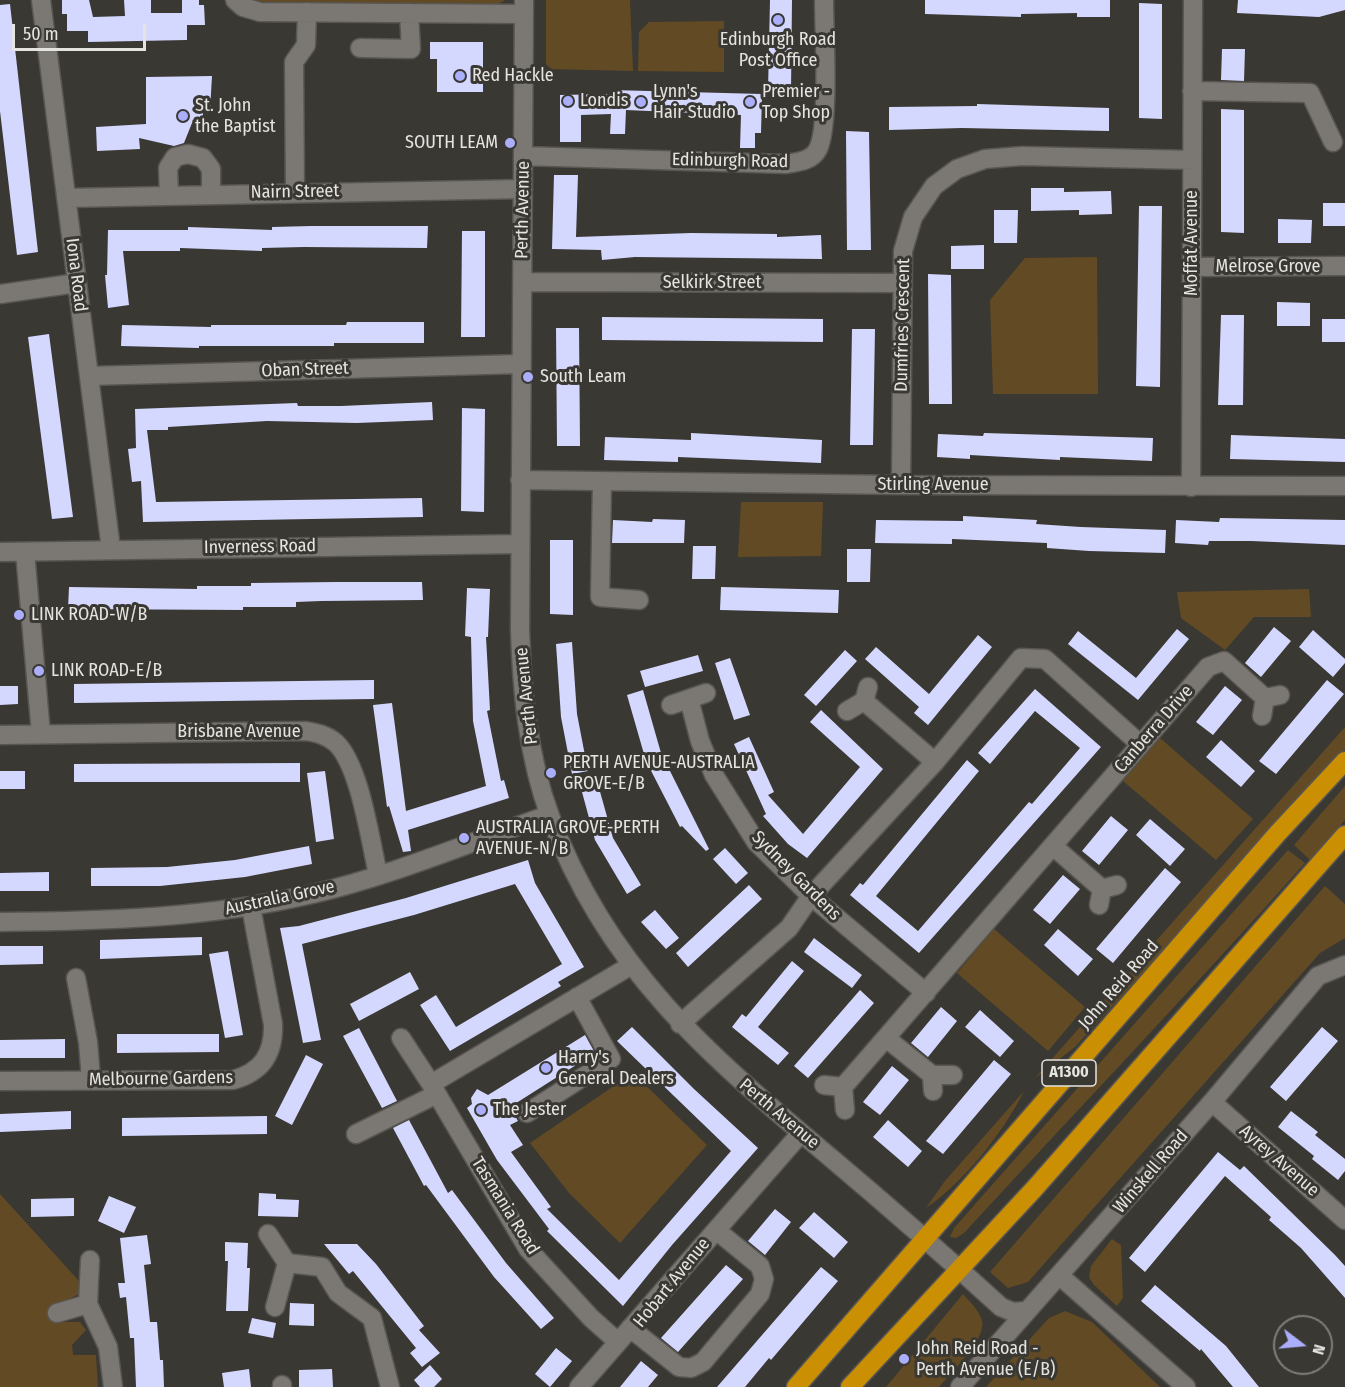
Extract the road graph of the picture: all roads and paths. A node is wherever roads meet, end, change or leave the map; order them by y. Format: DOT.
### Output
graph roads {
  1 [pos="41,0"];
  2 [pos="235,0"];
  3 [pos="824,0"];
  4 [pos="1193,0"];
  5 [pos="524,7"];
  6 [pos="307,12"];
  7 [pos="409,13"];
  8 [pos="360,48"];
  9 [pos="1192,91"];
  10 [pos="1333,142"];
  11 [pos="523,156"];
  12 [pos="1192,160"];
  13 [pos="523,189"];
  14 [pos="295,192"];
  15 [pos="211,193"];
  16 [pos="169,194"];
  17 [pos="66,198"];
  18 [pos="1192,267"];
  19 [pos="1345,267"];
  20 [pos="522,282"];
  21 [pos="77,283"];
  22 [pos="902,283"];
  23 [pos="0,294"];
  24 [pos="521,364"];
  25 [pos="88,376"];
  26 [pos="520,480"];
  27 [pos="602,483"];
  28 [pos="901,485"];
  29 [pos="1345,486"];
  30 [pos="1191,487"];
  31 [pos="519,544"];
  32 [pos="111,549"];
  33 [pos="0,552"];
  34 [pos="25,552"];
  35 [pos="639,600"];
  36 [pos="1269,703"];
  37 [pos="671,705"];
  38 [pos="847,711"];
  39 [pos="41,734"];
  40 [pos="0,735"];
  41 [pos="1140,744"];
  42 [pos="1345,760"];
  43 [pos="935,762"];
  44 [pos="549,815"];
  45 [pos="1345,836"];
  46 [pos="1053,846"];
  47 [pos="378,874"];
  48 [pos="1106,893"];
  49 [pos="812,896"];
  50 [pos="250,907"];
  51 [pos="0,922"];
  52 [pos="1345,965"];
  53 [pos="630,966"];
  54 [pos="76,978"];
  55 [pos="926,993"];
  56 [pos="577,997"];
  57 [pos="680,1024"];
  58 [pos="401,1038"];
  59 [pos="886,1038"];
  60 [pos="952,1075"];
  61 [pos="91,1079"];
  62 [pos="0,1081"];
  63 [pos="824,1085"];
  64 [pos="843,1087"];
  65 [pos="434,1089"];
  66 [pos="1212,1102"];
  67 [pos="845,1110"];
  68 [pos="527,1113"];
  69 [pos="801,1133"];
  70 [pos="356,1134"];
  71 [pos="1345,1220"];
  72 [pos="716,1230"];
  73 [pos="268,1234"];
  74 [pos="926,1238"];
  75 [pos="90,1260"];
  76 [pos="287,1263"];
  77 [pos="960,1269"];
  78 [pos="1060,1276"];
  79 [pos="88,1304"];
  80 [pos="275,1307"];
  81 [pos="1026,1311"];
  82 [pos="57,1313"];
  83 [pos="624,1335"];
  84 [pos="112,1387"];
  85 [pos="390,1387"];
  86 [pos="579,1387"];
  87 [pos="796,1387"];
  88 [pos="850,1387"];
  89 [pos="960,1387"];
  90 [pos="1186,1387"];
  1 -- 17 [label="street, Iona Road"];
  2 -- 6 [label="street"];
  3 -- 11 [label="street, Edinburgh Road"];
  4 -- 9 [label="street, Moffat Avenue"];
  5 -- 7 [label="street"];
  5 -- 11 [label="street, Perth Avenue"];
  6 -- 7 [label="street"];
  6 -- 14 [label="street"];
  7 -- 8 [label="street"];
  9 -- 10 [label="street"];
  9 -- 12 [label="street, Moffat Avenue"];
  11 -- 13 [label="street, Perth Avenue"];
  12 -- 18 [label="street, Moffat Avenue"];
  12 -- 22 [label="street, Dumfries Crescent"];
  13 -- 14 [label="street, Nairn Street"];
  13 -- 20 [label="street, Perth Avenue"];
  14 -- 15 [label="street, Nairn Street"];
  15 -- 16 [label="street, Nairn Street"];
  15 -- 16 [label="street"];
  16 -- 17 [label="street, Nairn Street"];
  17 -- 21 [label="street, Iona Road"];
  18 -- 19 [label="street, Melrose Grove"];
  18 -- 30 [label="street, Moffat Avenue"];
  20 -- 22 [label="street, Selkirk Street"];
  20 -- 24 [label="street, Perth Avenue"];
  21 -- 23 [label="street"];
  21 -- 25 [label="street, Iona Road"];
  22 -- 28 [label="street, Dumfries Crescent"];
  24 -- 25 [label="street, Oban Street"];
  24 -- 26 [label="street, Perth Avenue"];
  25 -- 32 [label="street, Iona Road"];
  26 -- 27 [label="street, Stirling Avenue"];
  26 -- 31 [label="street, Perth Avenue"];
  27 -- 28 [label="street, Stirling Avenue"];
  27 -- 35 [label="street"];
  28 -- 30 [label="street, Stirling Avenue"];
  29 -- 30 [label="street, Stirling Avenue"];
  31 -- 32 [label="street, Inverness Road"];
  31 -- 44 [label="street, Perth Avenue"];
  32 -- 34 [label="street, Inverness Road"];
  33 -- 34 [label="street, Inverness Road"];
  34 -- 39 [label="street"];
  36 -- 41 [label="street, Canberra Drive"];
  37 -- 49 [label="street, Sydney Gardens"];
  38 -- 43 [label="street"];
  39 -- 40 [label="street, Brisbane Avenue"];
  39 -- 47 [label="street, Brisbane Avenue"];
  41 -- 43 [label="street"];
  41 -- 46 [label="street, Canberra Drive"];
  42 -- 74 [label="highway, John Reid Road / A1300"];
  43 -- 49 [label="street"];
  44 -- 47 [label="street, Australia Grove"];
  44 -- 53 [label="street, Perth Avenue"];
  45 -- 77 [label="highway, A1300"];
  46 -- 48 [label="street"];
  46 -- 55 [label="street, Canberra Drive"];
  47 -- 50 [label="street, Australia Grove"];
  49 -- 55 [label="street, Sydney Gardens"];
  49 -- 57 [label="street"];
  50 -- 51 [label="street, Australia Grove"];
  50 -- 61 [label="street, Melbourne Gardens"];
  52 -- 66 [label="street, Winskell Road"];
  53 -- 56 [label="street"];
  53 -- 57 [label="street, Perth Avenue"];
  54 -- 61 [label="street"];
  55 -- 59 [label="street, Canberra Drive"];
  56 -- 65 [label="street"];
  56 -- 68 [label="street"];
  57 -- 69 [label="street, Perth Avenue"];
  58 -- 65 [label="street, Tasmania Road"];
  59 -- 60 [label="street"];
  59 -- 64 [label="street, Canberra Drive"];
  61 -- 62 [label="street, Melbourne Gardens"];
  63 -- 64 [label="street"];
  64 -- 67 [label="street"];
  65 -- 70 [label="street"];
  65 -- 83 [label="street, Tasmania Road"];
  66 -- 71 [label="street, Ayrey Avenue"];
  66 -- 78 [label="street, Winskell Road"];
  69 -- 72 [label="street, Hobart Avenue"];
  69 -- 74 [label="street, Perth Avenue"];
  72 -- 83 [label="street, Hobart Avenue"];
  72 -- 83 [label="street, Hobart Avenue"];
  73 -- 76 [label="street"];
  74 -- 77 [label="street"];
  74 -- 87 [label="highway, John Reid Road / A1300"];
  75 -- 79 [label="street"];
  76 -- 80 [label="street"];
  76 -- 85 [label="street"];
  77 -- 81 [label="street"];
  77 -- 88 [label="highway, A1300"];
  78 -- 81 [label="street, Winskell Road"];
  78 -- 90 [label="street"];
  79 -- 82 [label="street"];
  79 -- 84 [label="street"];
  81 -- 89 [label="street, Winskell Road"];
  83 -- 86 [label="street"];
}
